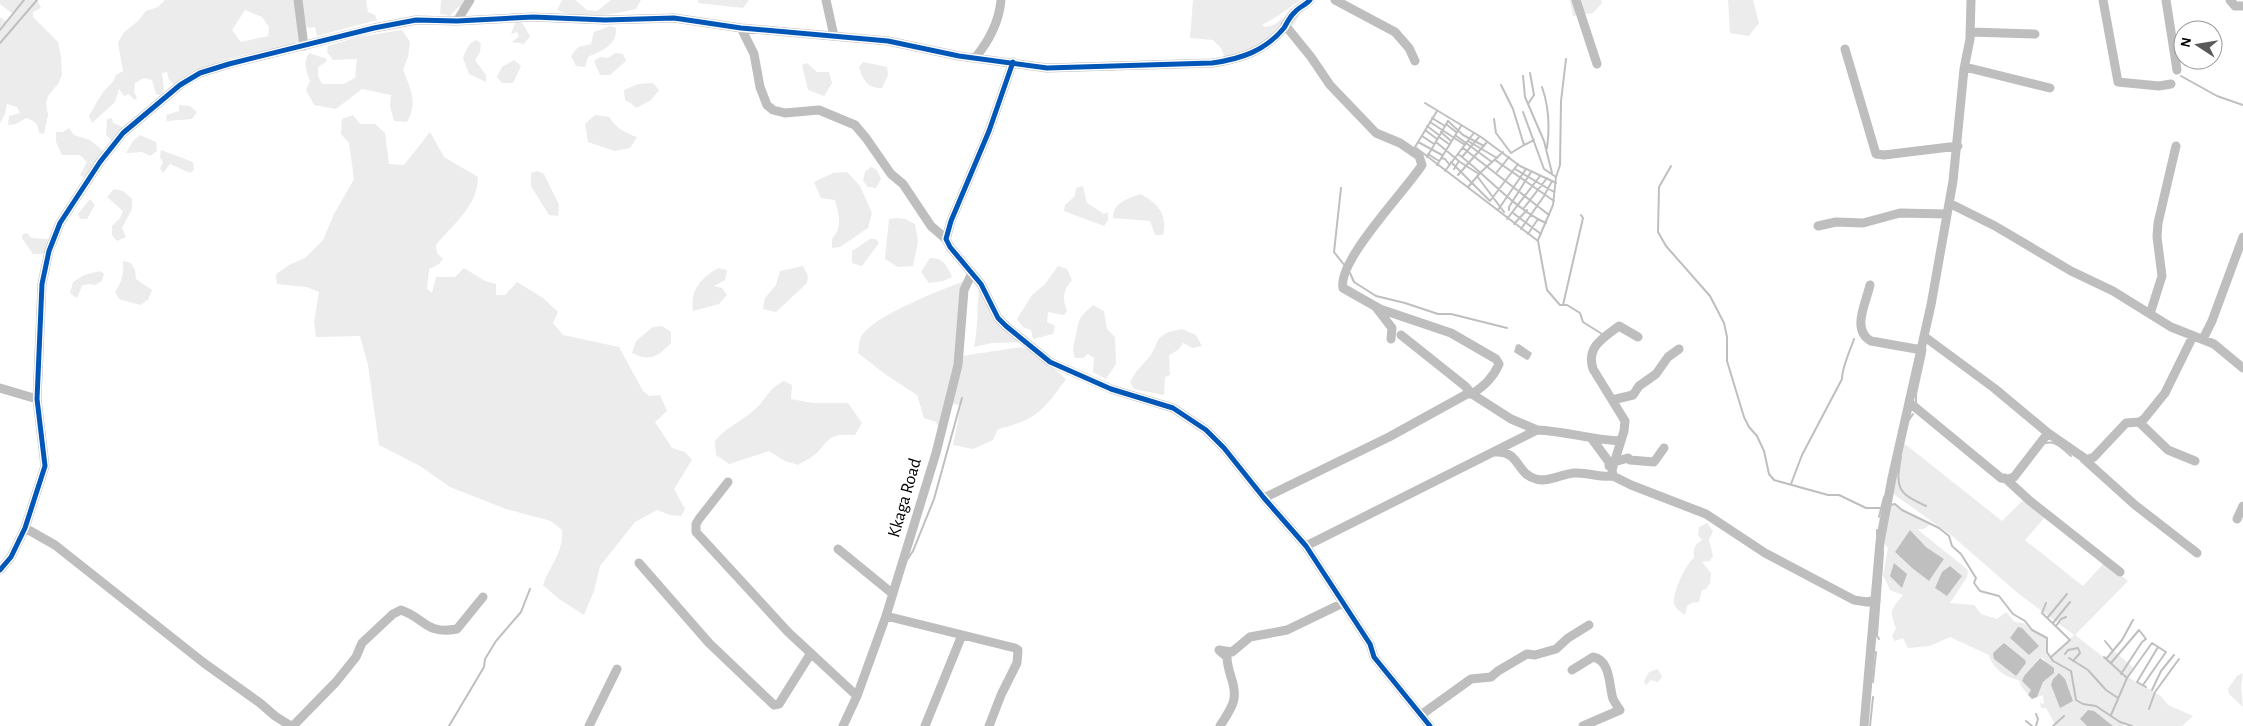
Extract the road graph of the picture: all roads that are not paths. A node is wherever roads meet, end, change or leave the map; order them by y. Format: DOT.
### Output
graph roads {
  1 [pos="298,0"];
  2 [pos="470,0"];
  3 [pos="826,0"];
  4 [pos="1310,0"];
  5 [pos="1335,0"];
  6 [pos="1576,0"];
  7 [pos="1971,0"];
  8 [pos="2103,0"];
  9 [pos="2166,0"];
  10 [pos="2230,0"];
  11 [pos="1001,1"];
  12 [pos="2243,6"];
  13 [pos="457,21"];
  14 [pos="1285,26"];
  15 [pos="741,28"];
  16 [pos="1970,32"];
  17 [pos="2035,34"];
  18 [pos="834,36"];
  19 [pos="2173,45"];
  20 [pos="304,46"];
  21 [pos="1845,49"];
  22 [pos="975,58"];
  23 [pos="1415,61"];
  24 [pos="1012,62"];
  25 [pos="1597,64"];
  26 [pos="1964,67"];
  27 [pos="2171,84"];
  28 [pos="2050,88"];
  29 [pos="1958,146"];
  30 [pos="2176,146"];
  31 [pos="1949,203"];
  32 [pos="1947,214"];
  33 [pos="1818,226"];
  34 [pos="2243,237"];
  35 [pos="946,239"];
  36 [pos="972,273"];
  37 [pos="1870,285"];
  38 [pos="1374,306"];
  39 [pos="2150,314"];
  40 [pos="1401,335"];
  41 [pos="2193,336"];
  42 [pos="1638,337"];
  43 [pos="1925,337"];
  44 [pos="1391,339"];
  45 [pos="2203,339"];
  46 [pos="1679,349"];
  47 [pos="1922,350"];
  48 [pos="2243,368"];
  49 [pos="0,388"];
  50 [pos="1472,394"];
  51 [pos="37,399"];
  52 [pos="1612,400"];
  53 [pos="1910,403"];
  54 [pos="2139,422"];
  55 [pos="1537,430"];
  56 [pos="2048,433"];
  57 [pos="1592,439"];
  58 [pos="1621,441"];
  59 [pos="1664,448"];
  60 [pos="1495,452"];
  61 [pos="2092,461"];
  62 [pos="1613,462"];
  63 [pos="2196,462"];
  64 [pos="1596,475"];
  65 [pos="1614,476"];
  66 [pos="2010,480"];
  67 [pos="728,482"];
  68 [pos="1264,498"];
  69 [pos="2243,506"];
  70 [pos="2236,519"];
  71 [pos="25,528"];
  72 [pos="1306,546"];
  73 [pos="838,550"];
  74 [pos="2197,553"];
  75 [pos="639,563"];
  76 [pos="0,570"];
  77 [pos="2120,572"];
  78 [pos="893,594"];
  79 [pos="483,597"];
  80 [pos="1876,600"];
  81 [pos="1343,602"];
  82 [pos="886,616"];
  83 [pos="1589,625"];
  84 [pos="962,634"];
  85 [pos="811,653"];
  86 [pos="617,670"];
  87 [pos="1572,670"];
  88 [pos="857,696"];
  89 [pos="1422,716"];
  90 [pos="292,726"];
  91 [pos="588,726"];
  92 [pos="843,726"];
  93 [pos="925,726"];
  94 [pos="989,726"];
  95 [pos="1220,726"];
  96 [pos="1430,726"];
  97 [pos="1583,726"];
  98 [pos="1864,726"];
  1 -- 20 [label="street"];
  2 -- 13 [label="street"];
  3 -- 18 [label="street"];
  4 -- 14 [label="street"];
  5 -- 23 [label="street"];
  6 -- 25 [label="street"];
  7 -- 16 [label="street"];
  8 -- 27 [label="street"];
  9 -- 19 [label="street"];
  10 -- 12 [label="street"];
  11 -- 22 [label="street"];
  13 -- 15 [label="street"];
  13 -- 20 [label="street"];
  14 -- 24 [label="street"];
  14 -- 38 [label="street"];
  15 -- 18 [label="street"];
  15 -- 35 [label="street"];
  16 -- 17 [label="street"];
  16 -- 26 [label="street"];
  18 -- 22 [label="street"];
  20 -- 51 [label="street"];
  21 -- 29 [label="street"];
  22 -- 24 [label="street"];
  24 -- 35 [label="street"];
  26 -- 28 [label="street"];
  26 -- 29 [label="street"];
  29 -- 31 [label="street"];
  30 -- 39 [label="street"];
  31 -- 32 [label="street"];
  31 -- 39 [label="street"];
  32 -- 33 [label="street"];
  32 -- 43 [label="street"];
  34 -- 45 [label="street"];
  35 -- 36 [label="street"];
  36 -- 68 [label="street"];
  36 -- 78 [label="street, Kkaga Road"];
  37 -- 47 [label="street"];
  38 -- 44 [label="street"];
  38 -- 50 [label="street"];
  39 -- 41 [label="street"];
  40 -- 50 [label="street"];
  41 -- 45 [label="street"];
  41 -- 54 [label="street"];
  42 -- 52 [label="street"];
  43 -- 47 [label="street"];
  43 -- 56 [label="street"];
  45 -- 48 [label="street"];
  46 -- 52 [label="street"];
  47 -- 53 [label="street"];
  49 -- 51 [label="street"];
  50 -- 55 [label="street"];
  50 -- 68 [label="street"];
  51 -- 71 [label="street"];
  52 -- 58 [label="street"];
  53 -- 66 [label="street"];
  53 -- 80 [label="street"];
  54 -- 61 [label="street"];
  54 -- 63 [label="street"];
  55 -- 57 [label="street"];
  55 -- 60 [label="street"];
  56 -- 61 [label="street"];
  56 -- 66 [label="street"];
  57 -- 58 [label="street"];
  57 -- 62 [label="street"];
  58 -- 62 [label="street"];
  59 -- 62 [label="street"];
  60 -- 64 [label="street"];
  60 -- 72 [label="street"];
  61 -- 74 [label="street"];
  62 -- 64 [label="street"];
  62 -- 65 [label="street"];
  64 -- 65 [label="street"];
  65 -- 80 [label="street"];
  66 -- 77 [label="street"];
  67 -- 85 [label="street"];
  68 -- 72 [label="street"];
  69 -- 70 [label="street"];
  71 -- 76 [label="street"];
  71 -- 90 [label="street"];
  72 -- 81 [label="street"];
  73 -- 78 [label="street"];
  75 -- 85 [label="street"];
  78 -- 82 [label="street, Kkaga Road"];
  79 -- 90 [label="street"];
  80 -- 98 [label="street"];
  81 -- 89 [label="street"];
  81 -- 95 [label="street"];
  82 -- 84 [label="street"];
  82 -- 88 [label="street, Kkaga Road"];
  83 -- 89 [label="street"];
  84 -- 93 [label="street"];
  84 -- 94 [label="street"];
  85 -- 88 [label="street"];
  86 -- 91 [label="street"];
  87 -- 97 [label="street"];
  88 -- 92 [label="street, Kkaga Road"];
  89 -- 96 [label="street"];
}
